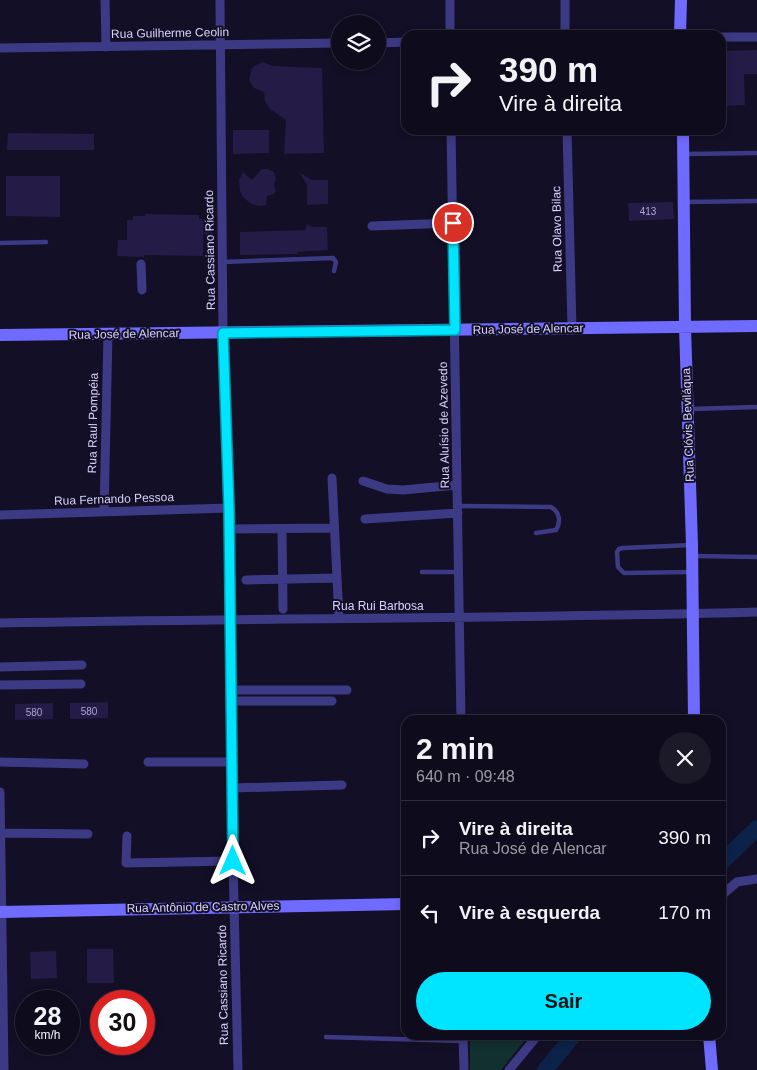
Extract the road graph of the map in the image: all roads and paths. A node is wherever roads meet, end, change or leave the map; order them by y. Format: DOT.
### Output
graph roads {
  1 [pos="105,0"];
  2 [pos="220,0"];
  3 [pos="450,0"];
  4 [pos="565,0"];
  5 [pos="680,0"];
  6 [pos="450,30"];
  7 [pos="565,30"];
  8 [pos="680,30"];
  9 [pos="726,37"];
  10 [pos="757,37"];
  11 [pos="386,42"];
  12 [pos="401,42"];
  13 [pos="331,43"];
  14 [pos="220,45"];
  15 [pos="106,47"];
  16 [pos="0,48"];
  17 [pos="451,135"];
  18 [pos="567,135"];
  19 [pos="683,135"];
  20 [pos="757,153"];
  21 [pos="684,154"];
  22 [pos="757,200"];
  23 [pos="684,203"];
  24 [pos="453,223"];
  25 [pos="372,226"];
  26 [pos="46,242"];
  27 [pos="0,243"];
  28 [pos="223,262"];
  29 [pos="141,264"];
  30 [pos="334,270"];
  31 [pos="142,290"];
  32 [pos="757,326"];
  33 [pos="685,327"];
  34 [pos="572,328"];
  35 [pos="455,330"];
  36 [pos="223,333"];
  37 [pos="108,334"];
  38 [pos="0,336"];
  39 [pos="757,407"];
  40 [pos="688,409"];
  41 [pos="332,478"];
  42 [pos="363,481"];
  43 [pos="457,485"];
  44 [pos="229,508"];
  45 [pos="458,510"];
  46 [pos="104,512"];
  47 [pos="0,515"];
  48 [pos="366,519"];
  49 [pos="334,528"];
  50 [pos="229,529"];
  51 [pos="282,529"];
  52 [pos="536,533"];
  53 [pos="692,550"];
  54 [pos="757,557"];
  55 [pos="422,572"];
  56 [pos="459,572"];
  57 [pos="693,572"];
  58 [pos="337,578"];
  59 [pos="283,579"];
  60 [pos="246,580"];
  61 [pos="283,608"];
  62 [pos="757,612"];
  63 [pos="693,614"];
  64 [pos="339,618"];
  65 [pos="460,618"];
  66 [pos="230,619"];
  67 [pos="0,623"];
  68 [pos="82,665"];
  69 [pos="0,667"];
  70 [pos="81,684"];
  71 [pos="0,685"];
  72 [pos="230,690"];
  73 [pos="347,690"];
  74 [pos="231,701"];
  75 [pos="332,701"];
  76 [pos="461,715"];
  77 [pos="694,715"];
  78 [pos="0,762"];
  79 [pos="148,762"];
  80 [pos="232,762"];
  81 [pos="84,764"];
  82 [pos="342,785"];
  83 [pos="232,788"];
  84 [pos="0,792"];
  85 [pos="1,833"];
  86 [pos="88,834"];
  87 [pos="127,836"];
  88 [pos="233,861"];
  89 [pos="757,879"];
  90 [pos="726,892"];
  91 [pos="401,904"];
  92 [pos="234,906"];
  93 [pos="1,912"];
  94 [pos="326,1037"];
  95 [pos="401,1038"];
  96 [pos="463,1040"];
  97 [pos="534,1040"];
  98 [pos="709,1040"];
  99 [pos="2,1051"];
  100 [pos="4,1070"];
  101 [pos="238,1070"];
  102 [pos="464,1070"];
  103 [pos="509,1070"];
  104 [pos="712,1070"];
  1 -- 15 [label="street"];
  2 -- 14 [label="street, Rua Cassiano Ricardo"];
  3 -- 6 [label="street"];
  4 -- 7 [label="street"];
  5 -- 8 [label="street"];
  9 -- 10 [label="street"];
  11 -- 12 [label="street"];
  13 -- 14 [label="street, Rua Guilherme Ceolin"];
  14 -- 15 [label="street, Rua Guilherme Ceolin"];
  14 -- 28 [label="street, Rua Cassiano Ricardo"];
  15 -- 16 [label="street, Rua Guilherme Ceolin"];
  17 -- 24 [label="street, Rua Aluísio de Azevedo"];
  18 -- 34 [label="street, Rua Olavo Bilac"];
  19 -- 21 [label="street, Rua Clóvis Beviláqua"];
  20 -- 21 [label="lane"];
  21 -- 23 [label="street, Rua Clóvis Beviláqua"];
  22 -- 23 [label="lane"];
  23 -- 33 [label="street, Rua Clóvis Beviláqua"];
  24 -- 25 [label="street"];
  24 -- 35 [label="street, Rua Aluísio de Azevedo"];
  26 -- 27 [label="lane"];
  28 -- 30 [label="lane"];
  28 -- 36 [label="street, Rua Cassiano Ricardo"];
  29 -- 31 [label="street"];
  32 -- 33 [label="street, Rua José de Alencar"];
  33 -- 34 [label="street, Rua José de Alencar"];
  33 -- 40 [label="street, Rua Clóvis Beviláqua"];
  34 -- 35 [label="street, Rua José de Alencar"];
  35 -- 36 [label="street, Rua José de Alencar"];
  35 -- 43 [label="street, Rua Aluísio de Azevedo"];
  36 -- 37 [label="street, Rua José de Alencar"];
  36 -- 44 [label="street, Rua Cassiano Ricardo"];
  37 -- 38 [label="street, Rua José de Alencar"];
  37 -- 46 [label="street, Rua Raul Pompéia"];
  39 -- 40 [label="lane"];
  40 -- 53 [label="street, Rua Clóvis Beviláqua"];
  41 -- 49 [label="street"];
  42 -- 43 [label="street"];
  43 -- 45 [label="street, Rua Aluísio de Azevedo"];
  44 -- 46 [label="street, Rua Fernando Pessoa"];
  44 -- 50 [label="street, Rua Cassiano Ricardo"];
  45 -- 48 [label="street"];
  45 -- 52 [label="lane"];
  45 -- 56 [label="street, Rua Aluísio de Azevedo"];
  46 -- 47 [label="street, Rua Fernando Pessoa"];
  49 -- 51 [label="street"];
  49 -- 58 [label="street"];
  50 -- 51 [label="street"];
  50 -- 66 [label="street, Rua Cassiano Ricardo"];
  51 -- 59 [label="street"];
  53 -- 54 [label="lane"];
  53 -- 57 [label="street, Rua Clóvis Beviláqua"];
  53 -- 57 [label="lane"];
  55 -- 56 [label="lane"];
  56 -- 65 [label="street, Rua Aluísio de Azevedo"];
  57 -- 63 [label="street, Rua Clóvis Beviláqua"];
  58 -- 59 [label="street"];
  58 -- 64 [label="street"];
  59 -- 60 [label="street"];
  59 -- 61 [label="street"];
  62 -- 63 [label="street, Rua Rui Barbosa"];
  63 -- 65 [label="street, Rua Rui Barbosa"];
  63 -- 77 [label="street, Rua Clóvis Beviláqua"];
  64 -- 65 [label="street, Rua Rui Barbosa"];
  64 -- 66 [label="street, Rua Rui Barbosa"];
  65 -- 76 [label="street, Rua Aluísio de Azevedo"];
  66 -- 67 [label="street, Rua Rui Barbosa"];
  66 -- 72 [label="street, Rua Cassiano Ricardo"];
  68 -- 69 [label="street"];
  70 -- 71 [label="street"];
  72 -- 73 [label="street"];
  72 -- 74 [label="street, Rua Cassiano Ricardo"];
  74 -- 75 [label="street"];
  74 -- 80 [label="street, Rua Cassiano Ricardo"];
  78 -- 81 [label="street"];
  79 -- 80 [label="street"];
  80 -- 83 [label="street, Rua Cassiano Ricardo"];
  82 -- 83 [label="street"];
  83 -- 88 [label="street, Rua Cassiano Ricardo"];
  84 -- 85 [label="street"];
  85 -- 86 [label="street"];
  85 -- 93 [label="street"];
  87 -- 88 [label="street"];
  88 -- 92 [label="street, Rua Cassiano Ricardo"];
  89 -- 90 [label="street"];
  91 -- 92 [label="street, Rua Antônio de Castro Alves"];
  92 -- 93 [label="street, Rua Antônio de Castro Alves"];
  92 -- 101 [label="street, Rua Cassiano Ricardo"];
  93 -- 99 [label="street"];
  94 -- 95 [label="lane"];
  96 -- 102 [label="street"];
  97 -- 103 [label="street"];
  98 -- 104 [label="street"];
  99 -- 100 [label="street"];
}
